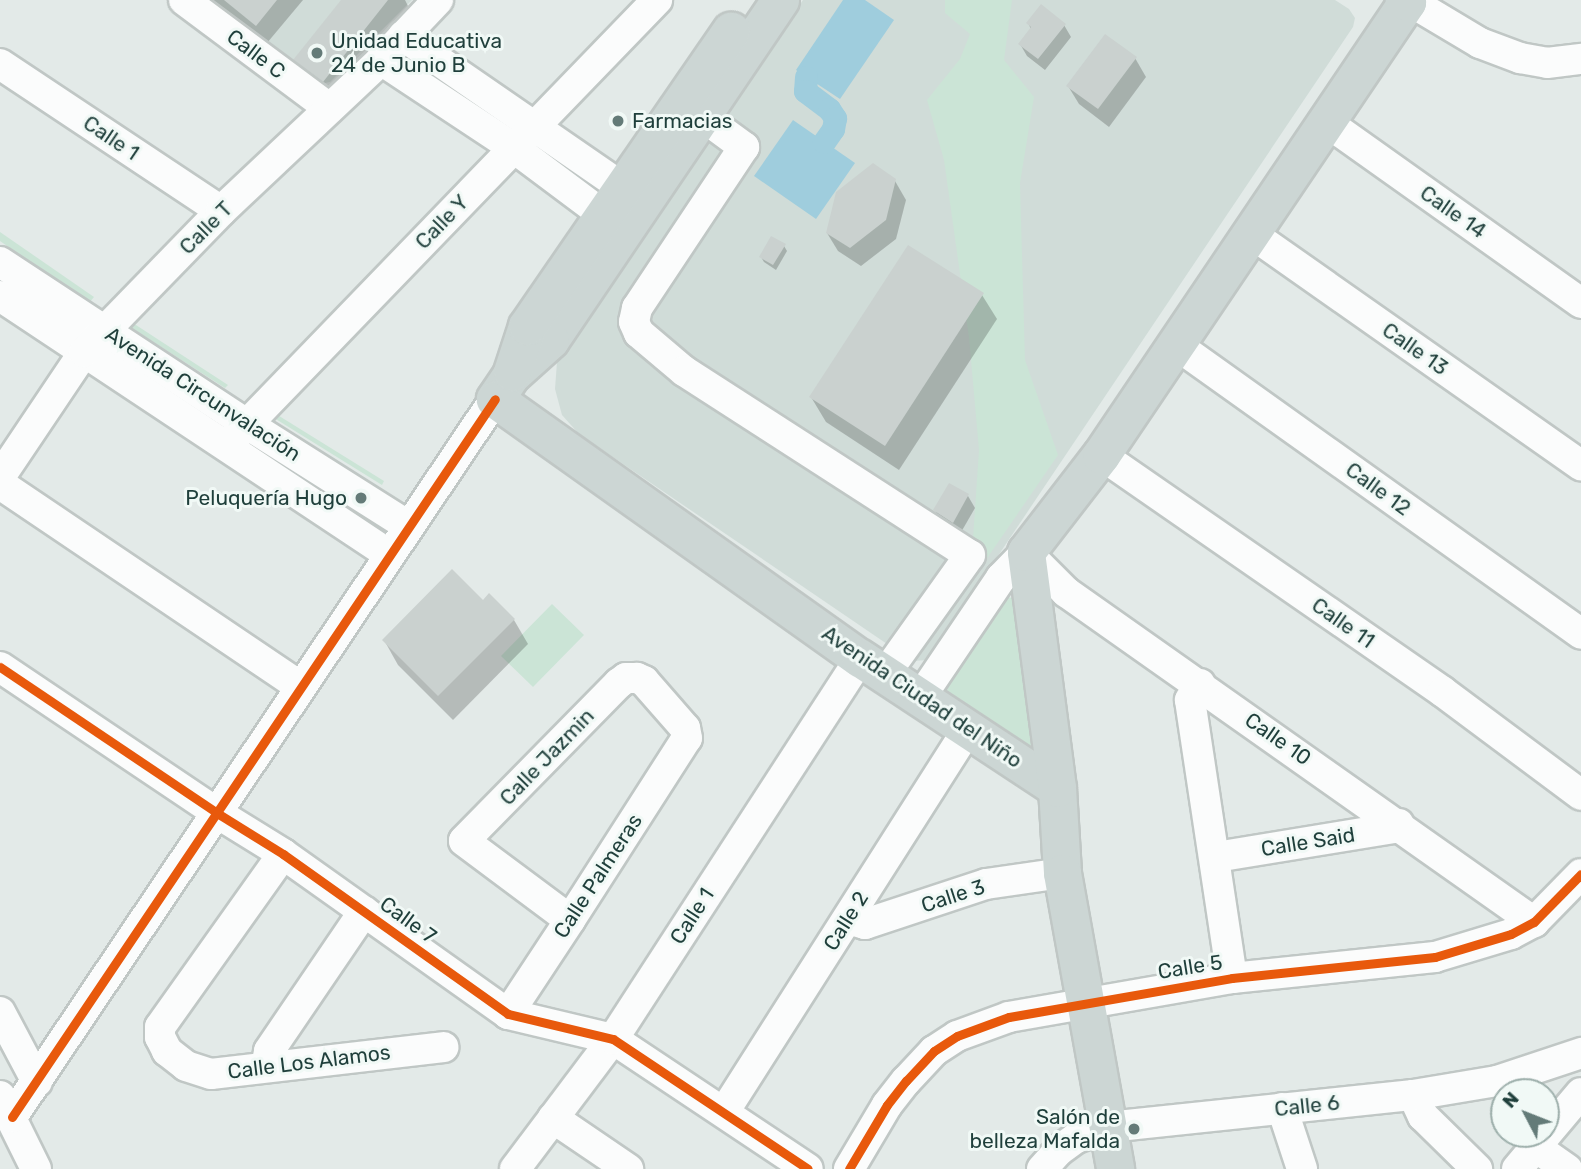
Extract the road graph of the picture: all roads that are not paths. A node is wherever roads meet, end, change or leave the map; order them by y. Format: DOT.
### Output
graph roads {
  1 [pos="184,0"];
  2 [pos="438,0"];
  3 [pos="657,0"];
  4 [pos="751,0"];
  5 [pos="780,0"];
  6 [pos="1406,1"];
  7 [pos="403,36"];
  8 [pos="381,60"];
  9 [pos="0,64"];
  10 [pos="1578,68"];
  11 [pos="329,108"];
  12 [pos="703,117"];
  13 [pos="1325,121"];
  14 [pos="536,125"];
  15 [pos="514,148"];
  16 [pos="624,208"];
  17 [pos="221,211"];
  18 [pos="1249,232"];
  19 [pos="0,262"];
  20 [pos="0,296"];
  21 [pos="1581,303"];
  22 [pos="105,330"];
  23 [pos="1175,344"];
  24 [pos="84,352"];
  25 [pos="503,387"];
  26 [pos="237,435"];
  27 [pos="1101,455"];
  28 [pos="1581,465"];
  29 [pos="0,477"];
  30 [pos="0,484"];
  31 [pos="407,525"];
  32 [pos="1026,552"];
  33 [pos="388,554"];
  34 [pos="1581,634"];
  35 [pos="873,666"];
  36 [pos="0,667"];
  37 [pos="632,677"];
  38 [pos="1200,684"];
  39 [pos="302,687"];
  40 [pos="920,698"];
  41 [pos="968,729"];
  42 [pos="1057,788"];
  43 [pos="1581,795"];
  44 [pos="217,813"];
  45 [pos="1399,824"];
  46 [pos="283,854"];
  47 [pos="1216,858"];
  48 [pos="1062,873"];
  49 [pos="1581,874"];
  50 [pos="365,911"];
  51 [pos="848,919"];
  52 [pos="570,920"];
  53 [pos="1535,922"];
  54 [pos="1232,978"];
  55 [pos="1084,1002"];
  56 [pos="0,1012"];
  57 [pos="508,1014"];
  58 [pos="613,1039"];
  59 [pos="443,1046"];
  60 [pos="1581,1053"];
  61 [pos="266,1067"];
  62 [pos="37,1082"];
  63 [pos="1581,1093"];
  64 [pos="1413,1095"];
  65 [pos="6,1107"];
  66 [pos="1282,1108"];
  67 [pos="724,1112"];
  68 [pos="553,1118"];
  69 [pos="1108,1127"];
  70 [pos="1527,1159"];
  71 [pos="36,1169"];
  72 [pos="515,1169"];
  73 [pos="628,1169"];
  74 [pos="808,1169"];
  75 [pos="849,1169"];
  76 [pos="1042,1169"];
  77 [pos="1115,1169"];
  78 [pos="1302,1169"];
  79 [pos="1477,1169"];
  80 [pos="1567,1169"];
  1 -- 11 [label="street, Calle C"];
  2 -- 7 [label="street, Calle T"];
  3 -- 14 [label="street, Calle Y"];
  4 -- 16 [label="main road"];
  5 -- 12 [label="main road"];
  6 -- 10 [label="street"];
  6 -- 13 [label="main road"];
  7 -- 8 [label="street, Calle T"];
  7 -- 14 [label="street"];
  8 -- 11 [label="street, Calle T"];
  8 -- 15 [label="street"];
  9 -- 17 [label="street, Calle 1"];
  11 -- 17 [label="street, Calle T"];
  12 -- 16 [label="main road"];
  12 -- 35 [label="street, Calle 1"];
  13 -- 18 [label="main road"];
  13 -- 21 [label="street, Calle 14"];
  14 -- 15 [label="street, Calle Y"];
  14 -- 16 [label="street"];
  15 -- 16 [label="street"];
  15 -- 26 [label="street, Calle Y"];
  16 -- 25 [label="main road"];
  17 -- 22 [label="street, Calle T"];
  18 -- 23 [label="main road"];
  18 -- 28 [label="street, Calle 13"];
  19 -- 22 [label="street, Avenida Circunvalación"];
  20 -- 24 [label="street, Avenida Circunvalación"];
  22 -- 24 [label="street, Calle T"];
  22 -- 26 [label="street, Avenida Circunvalación"];
  23 -- 27 [label="main road"];
  23 -- 34 [label="street, Calle 12"];
  24 -- 26 [label="street, Avenida Circunvalación"];
  24 -- 29 [label="street, Calle T"];
  25 -- 31 [label="street"];
  25 -- 35 [label="main road, Avenida Ciudad del Niño"];
  26 -- 31 [label="street, Avenida Circunvalación"];
  26 -- 33 [label="street, Avenida Circunvalación"];
  27 -- 32 [label="main road"];
  27 -- 43 [label="street, Calle 11"];
  30 -- 39 [label="street"];
  31 -- 33 [label="street"];
  32 -- 38 [label="street, Calle 10"];
  32 -- 40 [label="street"];
  32 -- 42 [label="main road"];
  33 -- 39 [label="street"];
  35 -- 40 [label="main road, Avenida Ciudad del Niño"];
  35 -- 58 [label="street, Calle 1"];
  36 -- 44 [label="street, Calle 7"];
  37 -- 52 [label="street, Calle Palmeras"];
  37 -- 52 [label="street, Calle Jazmin"];
  38 -- 45 [label="street, Calle 10"];
  38 -- 47 [label="street"];
  39 -- 44 [label="street"];
  40 -- 41 [label="main road, Avenida Ciudad del Niño"];
  41 -- 42 [label="main road, Avenida Ciudad del Niño"];
  41 -- 51 [label="street, Calle 2"];
  42 -- 48 [label="main road"];
  44 -- 46 [label="street, Calle 7"];
  44 -- 62 [label="street"];
  45 -- 47 [label="street, Calle Said"];
  45 -- 53 [label="street, Calle 10"];
  46 -- 50 [label="street, Calle 7"];
  46 -- 61 [label="street, Calle Los Alamos"];
  47 -- 54 [label="street"];
  48 -- 51 [label="street, Calle 3"];
  48 -- 55 [label="main road"];
  49 -- 53 [label="street, Calle 5"];
  50 -- 57 [label="street, Calle 7"];
  50 -- 61 [label="street"];
  51 -- 67 [label="street, Calle 2"];
  52 -- 57 [label="street, Calle Palmeras"];
  53 -- 54 [label="street, Calle 5"];
  54 -- 55 [label="street, Calle 5"];
  55 -- 69 [label="main road"];
  55 -- 75 [label="street, Calle 5"];
  56 -- 62 [label="street"];
  57 -- 58 [label="street, Calle 7"];
  58 -- 67 [label="street, Calle 7"];
  58 -- 68 [label="street, Calle 1"];
  59 -- 61 [label="street, Calle Los Alamos"];
  60 -- 64 [label="street, Calle 6"];
  62 -- 65 [label="street"];
  63 -- 70 [label="street"];
  64 -- 66 [label="street, Calle 6"];
  64 -- 79 [label="street"];
  65 -- 71 [label="street"];
  66 -- 69 [label="street, Calle 6"];
  66 -- 78 [label="street"];
  67 -- 74 [label="street, Calle 7"];
  68 -- 72 [label="street, Calle 1"];
  68 -- 73 [label="street"];
  69 -- 76 [label="street, Calle 6"];
  69 -- 77 [label="main road"];
  70 -- 80 [label="street"];
}
